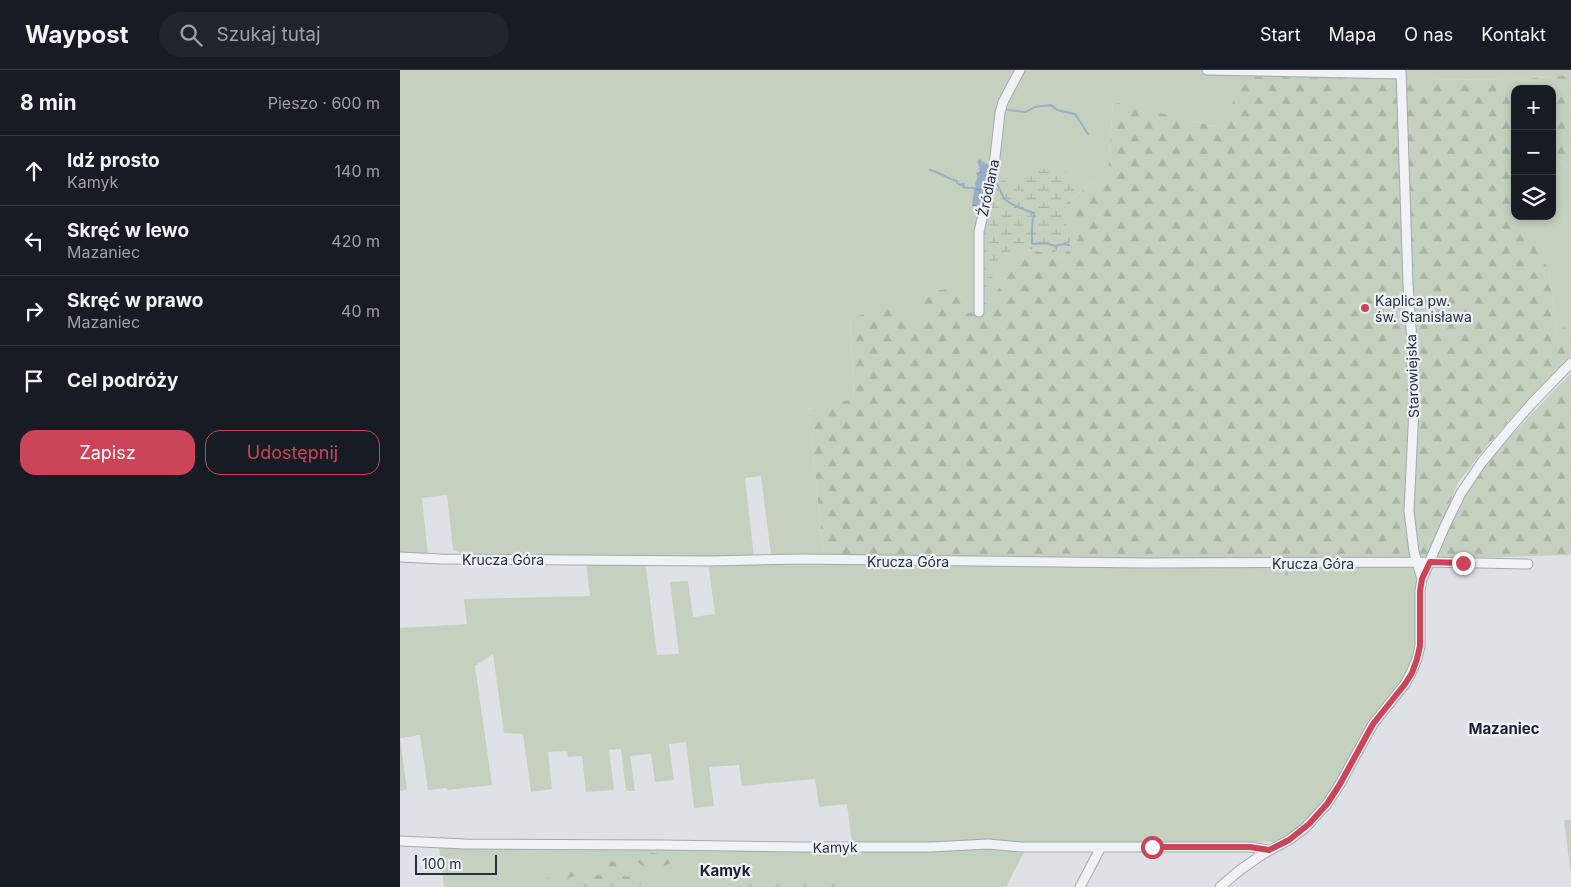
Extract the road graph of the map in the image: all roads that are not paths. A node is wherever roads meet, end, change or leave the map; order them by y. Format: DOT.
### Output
graph roads {
  1 [pos="1020,70"];
  2 [pos="1207,70"];
  3 [pos="1401,72"];
  4 [pos="979,312"];
  5 [pos="1571,363"];
  6 [pos="400,557"];
  7 [pos="1416,562"];
  8 [pos="1430,562"];
  9 [pos="1528,564"];
  10 [pos="1422,579"];
  11 [pos="400,841"];
  12 [pos="1101,847"];
  13 [pos="1269,850"];
  14 [pos="1080,887"];
  15 [pos="1220,887"];
  1 -- 4 [label="street, Źródlana"];
  2 -- 3 [label="street"];
  3 -- 7 [label="street, Starowiejska"];
  5 -- 8 [label="street"];
  6 -- 7 [label="street, Krucza Góra"];
  7 -- 8 [label="street, Krucza Góra"];
  7 -- 10 [label="street, Starowiejska"];
  8 -- 9 [label="street"];
  8 -- 10 [label="street"];
  10 -- 13 [label="street"];
  11 -- 12 [label="street, Kamyk"];
  12 -- 13 [label="street, Kamyk"];
  12 -- 14 [label="street"];
  13 -- 15 [label="street"];
}
